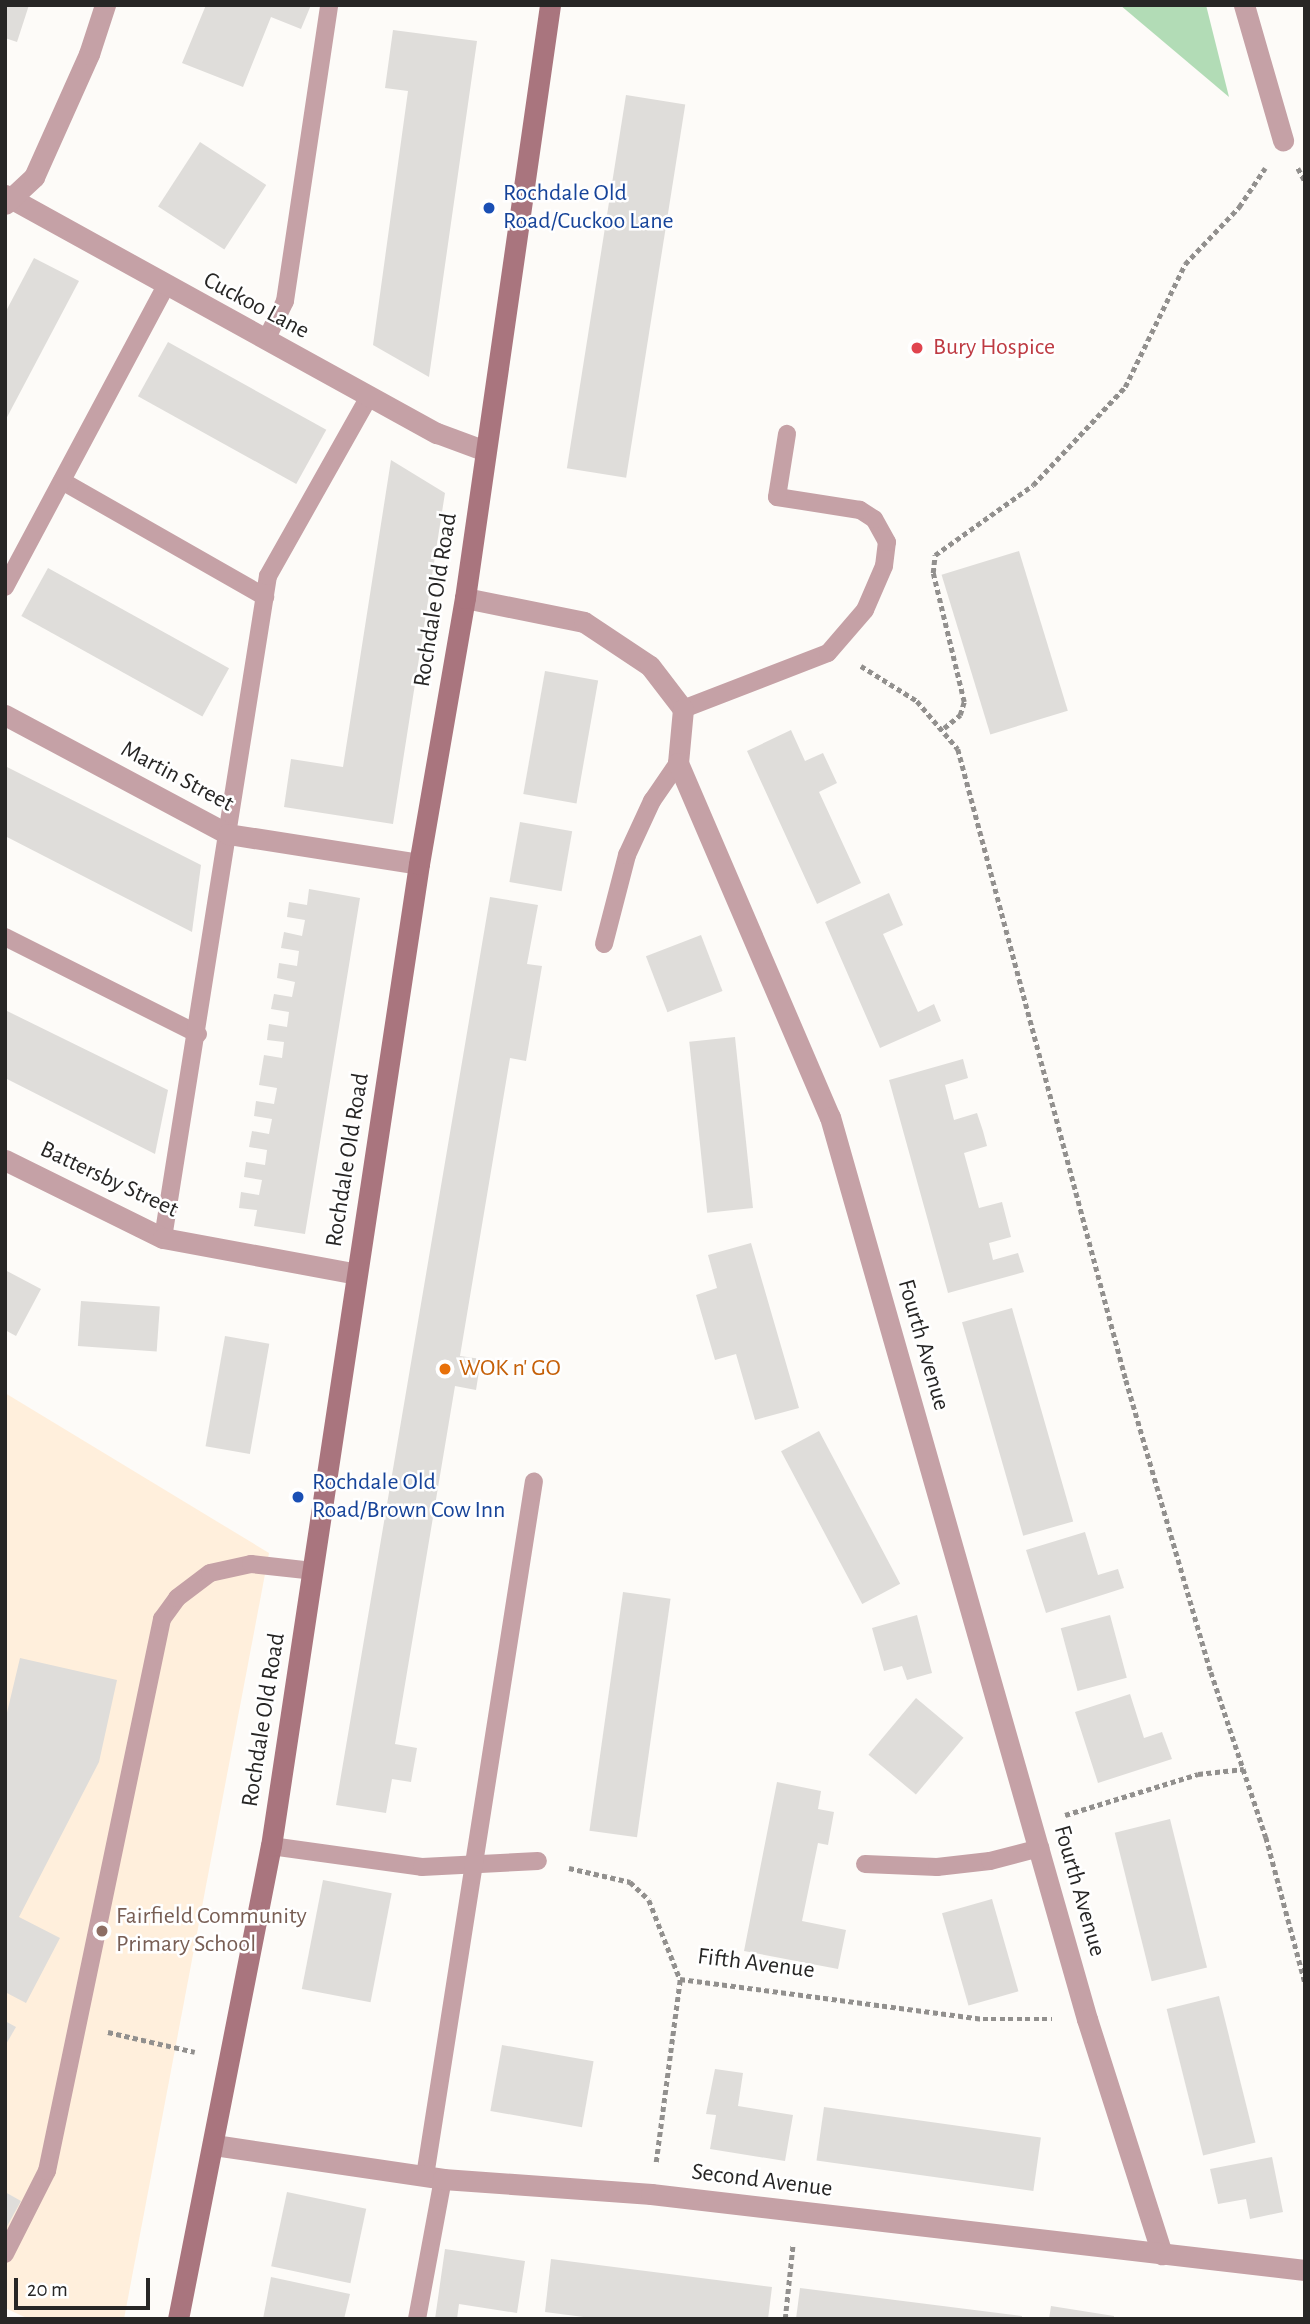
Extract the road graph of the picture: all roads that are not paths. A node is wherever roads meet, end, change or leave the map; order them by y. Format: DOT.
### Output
graph roads {
  1 [pos="105,5"];
  2 [pos="329,5"];
  3 [pos="550,5"];
  4 [pos="1244,5"];
  5 [pos="1283,141"];
  6 [pos="6,199"];
  7 [pos="166,286"];
  8 [pos="266,340"];
  9 [pos="369,397"];
  10 [pos="787,434"];
  11 [pos="484,450"];
  12 [pos="62,481"];
  13 [pos="5,587"];
  14 [pos="265,597"];
  15 [pos="465,598"];
  16 [pos="683,709"];
  17 [pos="5,715"];
  18 [pos="678,762"];
  19 [pos="228,834"];
  20 [pos="419,864"];
  21 [pos="5,937"];
  22 [pos="604,944"];
  23 [pos="198,1034"];
  24 [pos="5,1160"];
  25 [pos="163,1238"];
  26 [pos="357,1274"];
  27 [pos="534,1481"];
  28 [pos="313,1571"];
  29 [pos="271,1846"];
  30 [pos="1040,1848"];
  31 [pos="538,1861"];
  32 [pos="477,1864"];
  33 [pos="865,1864"];
  34 [pos="214,2145"];
  35 [pos="434,2178"];
  36 [pos="5,2255"];
  37 [pos="1162,2255"];
  38 [pos="1305,2270"];
  39 [pos="178,2319"];
  40 [pos="417,2319"];
  1 -- 6 [label="street"];
  2 -- 8 [label="lane"];
  3 -- 11 [label="main road, Rochdale Old Road"];
  4 -- 5 [label="street"];
  6 -- 7 [label="street, Cuckoo Lane"];
  7 -- 8 [label="street, Cuckoo Lane"];
  7 -- 12 [label="lane"];
  8 -- 9 [label="street, Cuckoo Lane"];
  9 -- 11 [label="street, Cuckoo Lane"];
  9 -- 14 [label="lane"];
  10 -- 16 [label="lane"];
  11 -- 15 [label="main road, Rochdale Old Road"];
  12 -- 13 [label="lane"];
  12 -- 14 [label="lane"];
  14 -- 19 [label="lane"];
  15 -- 16 [label="street"];
  15 -- 20 [label="main road, Rochdale Old Road"];
  16 -- 18 [label="street, Fourth Avenue"];
  17 -- 19 [label="street, Martin Street"];
  18 -- 22 [label="lane"];
  18 -- 30 [label="street, Fourth Avenue"];
  19 -- 20 [label="street, Martin Street"];
  19 -- 23 [label="lane"];
  20 -- 26 [label="main road, Rochdale Old Road"];
  21 -- 23 [label="lane"];
  23 -- 25 [label="lane"];
  24 -- 25 [label="street, Battersby Street"];
  25 -- 26 [label="street, Battersby Street"];
  26 -- 28 [label="main road, Rochdale Old Road"];
  27 -- 32 [label="lane"];
  28 -- 29 [label="main road, Rochdale Old Road"];
  28 -- 36 [label="lane"];
  29 -- 32 [label="lane"];
  29 -- 34 [label="main road, Rochdale Old Road"];
  30 -- 33 [label="lane"];
  30 -- 37 [label="street, Fourth Avenue"];
  31 -- 32 [label="lane"];
  32 -- 35 [label="lane"];
  34 -- 35 [label="street, Second Avenue"];
  34 -- 39 [label="main road, Rochdale Old Road"];
  35 -- 37 [label="street, Second Avenue"];
  35 -- 40 [label="lane"];
  37 -- 38 [label="street, Second Avenue"];
}
